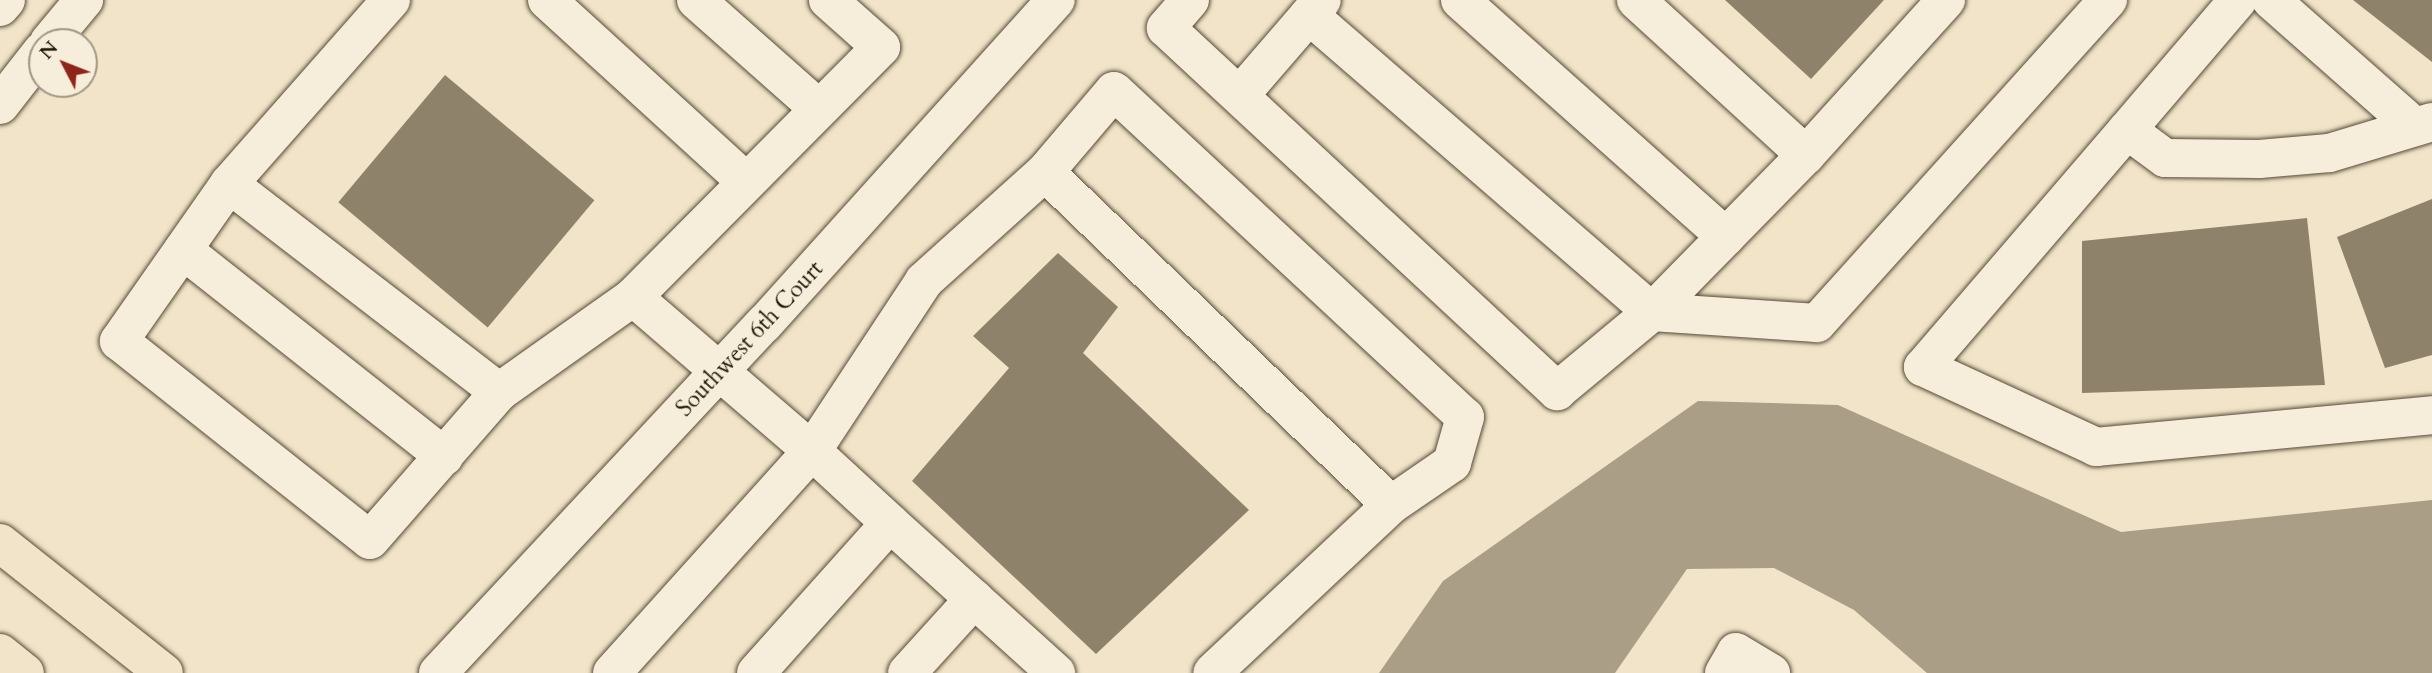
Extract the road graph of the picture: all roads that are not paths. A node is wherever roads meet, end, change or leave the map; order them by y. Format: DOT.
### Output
graph roads {
  1 [pos="6,0"];
  2 [pos="84,0"];
  3 [pos="391,0"];
  4 [pos="547,0"];
  5 [pos="696,0"];
  6 [pos="828,0"];
  7 [pos="1056,0"];
  8 [pos="1191,0"];
  9 [pos="1460,0"];
  10 [pos="1636,0"];
  11 [pos="1946,0"];
  12 [pos="2108,0"];
  13 [pos="2238,0"];
  14 [pos="2271,0"];
  15 [pos="0,7"];
  16 [pos="1316,7"];
  17 [pos="61,28"];
  18 [pos="28,69"];
  19 [pos="1240,95"];
  20 [pos="0,105"];
  21 [pos="819,109"];
  22 [pos="2423,125"];
  23 [pos="2127,130"];
  24 [pos="1806,155"];
  25 [pos="1045,172"];
  26 [pos="746,182"];
  27 [pos="229,184"];
  28 [pos="1726,237"];
  29 [pos="183,250"];
  30 [pos="633,297"];
  31 [pos="1652,312"];
  32 [pos="719,372"];
  33 [pos="499,392"];
  34 [pos="2432,415"];
  35 [pos="812,451"];
  36 [pos="444,456"];
  37 [pos="1391,505"];
  38 [pos="890,523"];
  39 [pos="0,543"];
  40 [pos="974,598"];
  41 [pos="0,653"];
  42 [pos="1054,672"];
  43 [pos="25,673"];
  44 [pos="164,673"];
  45 [pos="438,673"];
  46 [pos="612,673"];
  47 [pos="756,673"];
  48 [pos="906,673"];
  49 [pos="1212,673"];
  50 [pos="1724,673"];
  51 [pos="1771,673"];
  1 -- 15 [label="street"];
  2 -- 17 [label="street"];
  3 -- 27 [label="street"];
  4 -- 26 [label="street"];
  5 -- 21 [label="street"];
  6 -- 21 [label="street"];
  7 -- 32 [label="street, Southwest 6th Court"];
  8 -- 19 [label="street"];
  9 -- 28 [label="street"];
  10 -- 24 [label="street"];
  11 -- 24 [label="street"];
  12 -- 31 [label="street"];
  13 -- 23 [label="street"];
  14 -- 22 [label="street"];
  16 -- 19 [label="street"];
  16 -- 31 [label="street"];
  18 -- 20 [label="street"];
  19 -- 31 [label="street"];
  21 -- 26 [label="street"];
  22 -- 23 [label="street"];
  23 -- 34 [label="street"];
  24 -- 28 [label="street"];
  25 -- 35 [label="street"];
  25 -- 37 [label="street"];
  25 -- 37 [label="street"];
  26 -- 30 [label="street"];
  27 -- 29 [label="street"];
  27 -- 33 [label="street"];
  28 -- 31 [label="street"];
  29 -- 36 [label="street"];
  29 -- 36 [label="street"];
  30 -- 32 [label="street"];
  30 -- 33 [label="street"];
  32 -- 35 [label="street"];
  32 -- 45 [label="street, Southwest 6th Court"];
  33 -- 36 [label="street"];
  35 -- 38 [label="street"];
  35 -- 46 [label="street"];
  37 -- 49 [label="street"];
  38 -- 40 [label="street"];
  38 -- 47 [label="street"];
  39 -- 44 [label="main road"];
  40 -- 42 [label="street"];
  40 -- 48 [label="street"];
  41 -- 43 [label="main road"];
  50 -- 51 [label="street"];
}
